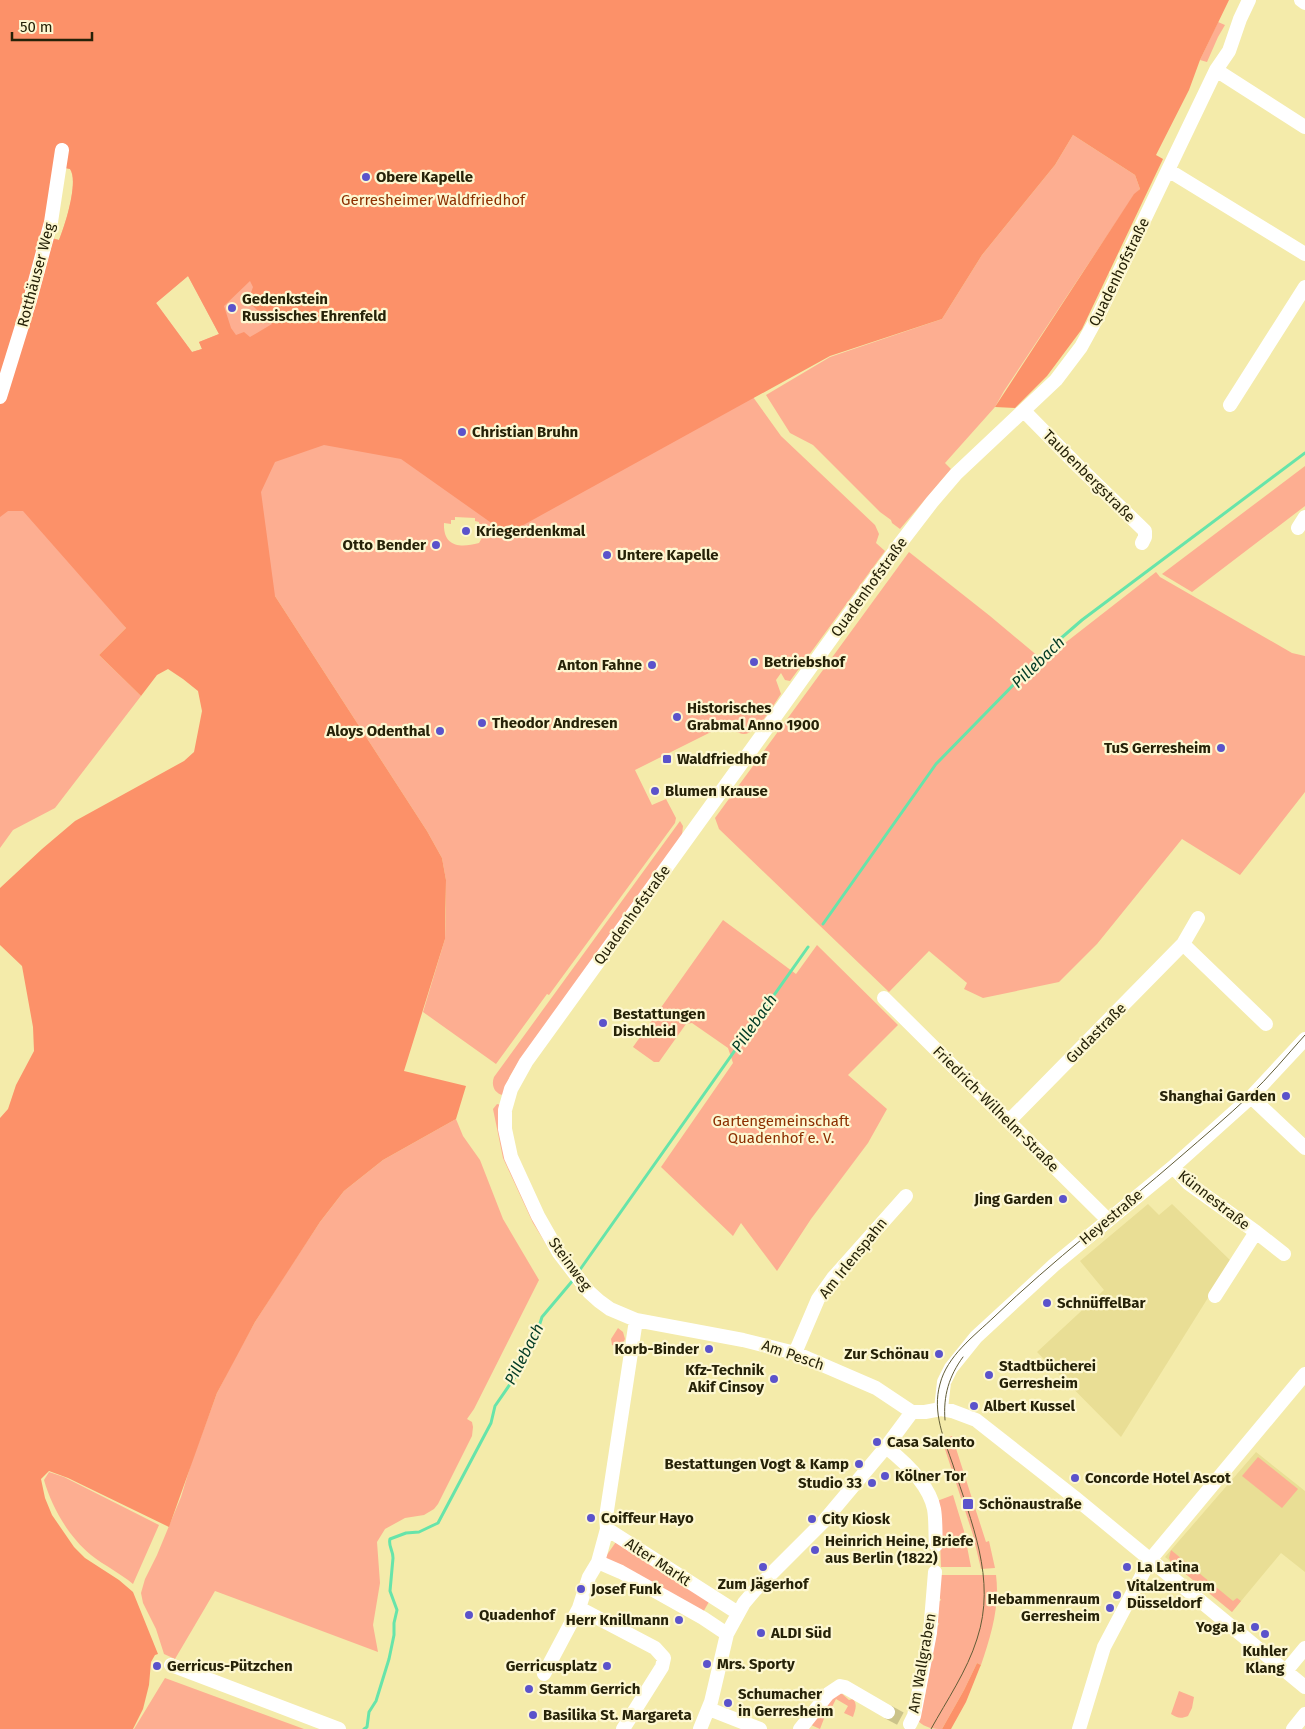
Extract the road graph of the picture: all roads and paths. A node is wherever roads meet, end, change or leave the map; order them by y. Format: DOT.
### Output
graph roads {
  1 [pos="1249,0"];
  2 [pos="1300,0"];
  3 [pos="1305,3"];
  4 [pos="1216,70"];
  5 [pos="1305,127"];
  6 [pos="62,150"];
  7 [pos="1168,170"];
  8 [pos="1305,254"];
  9 [pos="1305,287"];
  10 [pos="0,397"];
  11 [pos="1230,405"];
  12 [pos="1024,411"];
  13 [pos="1142,543"];
  14 [pos="1198,918"];
  15 [pos="1183,944"];
  16 [pos="884,998"];
  17 [pos="1266,1024"];
  18 [pos="1305,1039"];
  19 [pos="1251,1097"];
  20 [pos="507,1101"];
  21 [pos="1009,1121"];
  22 [pos="1305,1148"];
  23 [pos="1173,1167"];
  24 [pos="906,1196"];
  25 [pos="1108,1220"];
  26 [pos="1256,1232"];
  27 [pos="1284,1254"];
  28 [pos="1215,1296"];
  29 [pos="636,1320"];
  30 [pos="795,1352"];
  31 [pos="1305,1374"];
  32 [pos="941,1409"];
  33 [pos="912,1412"];
  34 [pos="886,1447"];
  35 [pos="607,1529"];
  36 [pos="936,1545"];
  37 [pos="1150,1560"];
  38 [pos="598,1562"];
  39 [pos="935,1572"];
  40 [pos="579,1608"];
  41 [pos="738,1613"];
  42 [pos="727,1634"];
  43 [pos="1305,1648"];
  44 [pos="171,1665"];
  45 [pos="1286,1671"];
  46 [pos="544,1674"];
  47 [pos="1305,1687"];
  48 [pos="708,1708"];
  49 [pos="888,1712"];
  50 [pos="1305,1714"];
  51 [pos="911,1725"];
  52 [pos="339,1729"];
  53 [pos="623,1729"];
  54 [pos="700,1729"];
  55 [pos="760,1729"];
  56 [pos="800,1729"];
  57 [pos="1079,1729"];
  58 [pos="1293,1729"];
  1 -- 4 [label="street, Quadenhofstraße"];
  2 -- 3 [label="street"];
  4 -- 5 [label="street"];
  4 -- 7 [label="street, Quadenhofstraße"];
  6 -- 10 [label="street, Rotthäuser Weg"];
  7 -- 8 [label="street"];
  7 -- 12 [label="street, Quadenhofstraße"];
  9 -- 11 [label="street"];
  12 -- 13 [label="street, Taubenbergstraße"];
  12 -- 20 [label="street, Quadenhofstraße"];
  14 -- 15 [label="street, Gudastraße"];
  15 -- 17 [label="street"];
  15 -- 21 [label="street, Gudastraße"];
  16 -- 21 [label="street, Friedrich-Wilhelm-Straße"];
  18 -- 19 [label="street, Heyestraße"];
  19 -- 22 [label="street"];
  19 -- 23 [label="street, Heyestraße"];
  20 -- 29 [label="street, Steinweg"];
  21 -- 25 [label="street, Friedrich-Wilhelm-Straße"];
  23 -- 25 [label="street, Heyestraße"];
  23 -- 26 [label="street, Künnestraße"];
  24 -- 30 [label="street, Am Irlenspahn"];
  25 -- 32 [label="street, Heyestraße"];
  26 -- 27 [label="street, Künnestraße"];
  26 -- 28 [label="street, Künnestraße"];
  29 -- 30 [label="street, Am Pesch"];
  29 -- 35 [label="street"];
  30 -- 33 [label="street, Am Pesch"];
  31 -- 37 [label="street"];
  32 -- 33 [label="street"];
  32 -- 37 [label="street"];
  33 -- 34 [label="street"];
  34 -- 36 [label="street"];
  34 -- 41 [label="street"];
  35 -- 38 [label="street, Alter Markt"];
  35 -- 41 [label="street, Alter Markt"];
  37 -- 45 [label="street"];
  37 -- 57 [label="street"];
  38 -- 40 [label="street, Alter Markt"];
  38 -- 42 [label="street, Alter Markt"];
  39 -- 51 [label="street, Am Wallgraben"];
  40 -- 46 [label="street"];
  40 -- 53 [label="street"];
  41 -- 42 [label="street"];
  42 -- 48 [label="street"];
  43 -- 45 [label="street"];
  44 -- 52 [label="street"];
  45 -- 47 [label="street"];
  48 -- 54 [label="street"];
  48 -- 55 [label="street"];
  49 -- 56 [label="street, Am Wallgraben"];
  50 -- 58 [label="street"];
}
